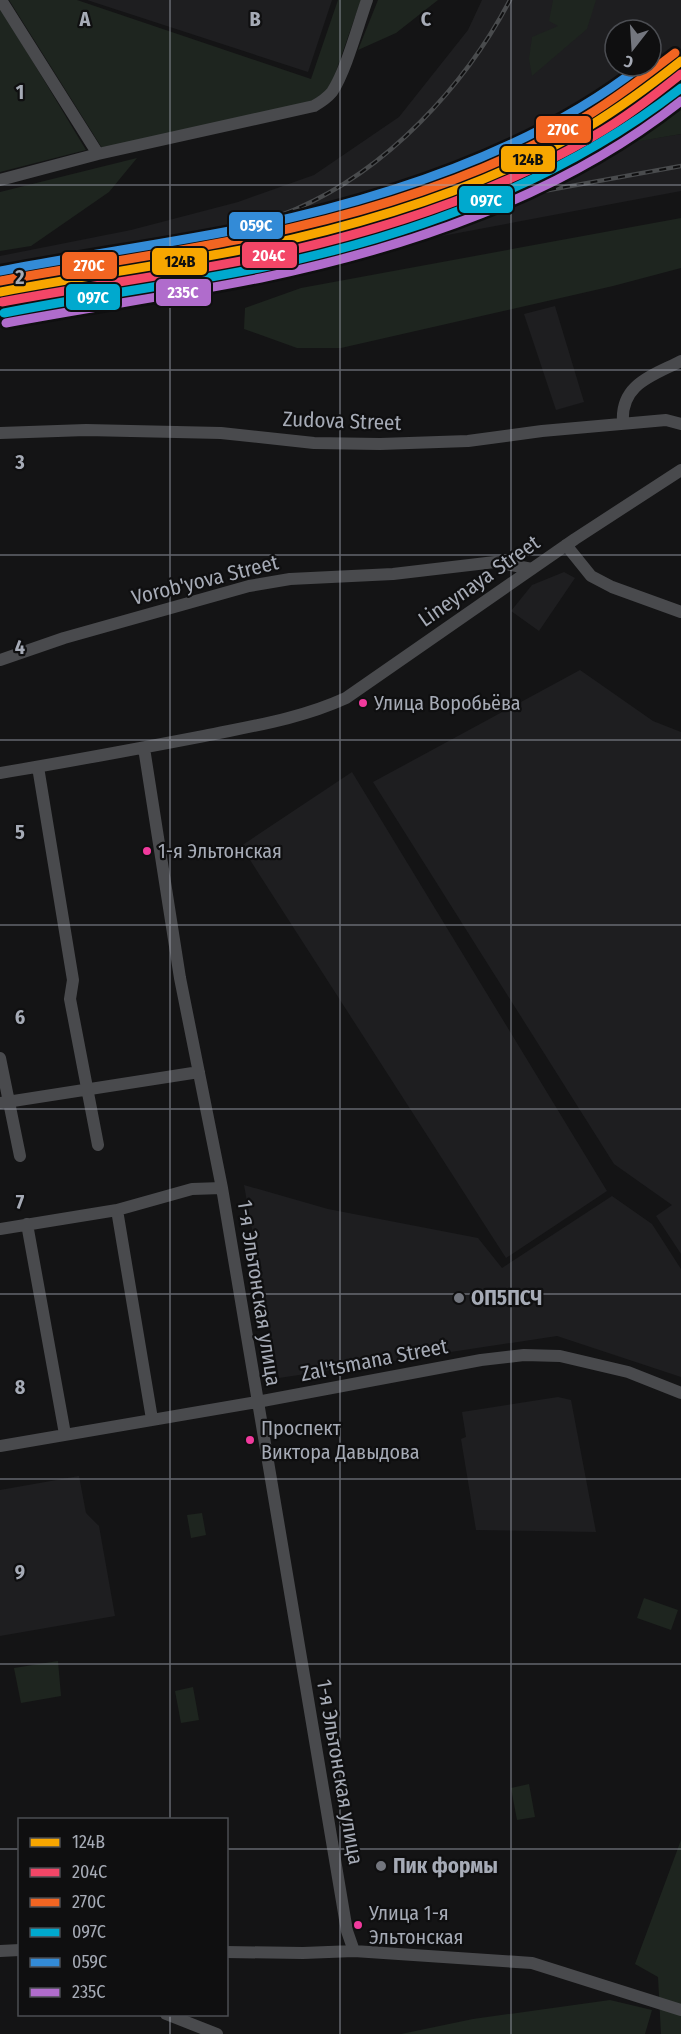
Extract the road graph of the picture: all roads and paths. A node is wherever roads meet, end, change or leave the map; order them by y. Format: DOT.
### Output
graph roads {
  1 [pos="1,0"];
  2 [pos="367,0"];
  3 [pos="98,154"];
  4 [pos="0,180"];
  5 [pos="681,361"];
  6 [pos="623,423"];
  7 [pos="681,424"];
  8 [pos="0,433"];
  9 [pos="681,470"];
  10 [pos="566,545"];
  11 [pos="532,569"];
  12 [pos="681,612"];
  13 [pos="0,660"];
  14 [pos="144,748"];
  15 [pos="38,767"];
  16 [pos="0,773"];
  17 [pos="0,1058"];
  18 [pos="199,1072"];
  19 [pos="86,1089"];
  20 [pos="4,1103"];
  21 [pos="98,1145"];
  22 [pos="20,1156"];
  23 [pos="222,1188"];
  24 [pos="117,1210"];
  25 [pos="27,1224"];
  26 [pos="0,1229"];
  27 [pos="681,1393"];
  28 [pos="257,1402"];
  29 [pos="152,1419"];
  30 [pos="65,1434"];
  31 [pos="0,1446"];
  32 [pos="18,1950"];
  33 [pos="0,1951"];
  34 [pos="354,1951"];
  35 [pos="228,1952"];
  36 [pos="681,2010"];
  37 [pos="171,2016"];
  38 [pos="217,2034"];
  1 -- 3 [label="street"];
  2 -- 3 [label="street"];
  3 -- 4 [label="street"];
  5 -- 6 [label="street"];
  6 -- 7 [label="street, Zudova Street"];
  6 -- 8 [label="street, Zudova Street"];
  9 -- 10 [label="street, Lineynaya Street"];
  10 -- 11 [label="street, Lineynaya Street"];
  10 -- 12 [label="street"];
  11 -- 13 [label="street, Vorob'yova Street"];
  11 -- 14 [label="street, Lineynaya Street"];
  14 -- 15 [label="street, Lineynaya Street"];
  14 -- 18 [label="street, 1-я Эльтонская улица"];
  15 -- 16 [label="street, Lineynaya Street"];
  15 -- 19 [label="street"];
  17 -- 20 [label="street"];
  18 -- 19 [label="street"];
  18 -- 23 [label="street, 1-я Эльтонская улица"];
  19 -- 20 [label="street"];
  19 -- 21 [label="street"];
  20 -- 22 [label="street"];
  23 -- 24 [label="street"];
  23 -- 28 [label="street, 1-я Эльтонская улица"];
  24 -- 25 [label="street"];
  24 -- 29 [label="street"];
  25 -- 26 [label="street"];
  25 -- 30 [label="street"];
  27 -- 28 [label="street, Zal'tsmana Street"];
  28 -- 29 [label="street, Zal'tsmana Street"];
  28 -- 34 [label="street, 1-я Эльтонская улица"];
  29 -- 30 [label="street, Zal'tsmana Street"];
  30 -- 31 [label="street, Zal'tsmana Street"];
  32 -- 33 [label="street"];
  34 -- 35 [label="street"];
  34 -- 36 [label="street"];
  37 -- 38 [label="street"];
}
